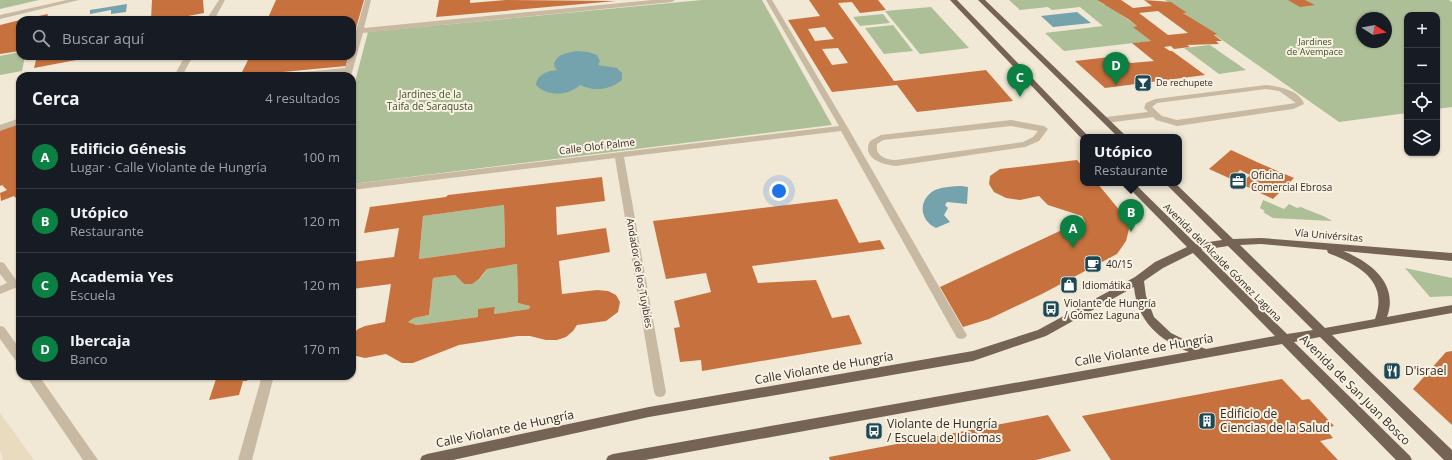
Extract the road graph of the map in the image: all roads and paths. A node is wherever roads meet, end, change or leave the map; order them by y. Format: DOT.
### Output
graph roads {
  1 [pos="76,0"];
  2 [pos="222,0"];
  3 [pos="368,0"];
  4 [pos="672,0"];
  5 [pos="769,0"];
  6 [pos="953,0"];
  7 [pos="981,0"];
  8 [pos="212,16"];
  9 [pos="0,17"];
  10 [pos="359,31"];
  11 [pos="356,42"];
  12 [pos="187,60"];
  13 [pos="351,60"];
  14 [pos="180,72"];
  15 [pos="348,72"];
  16 [pos="1153,114"];
  17 [pos="1106,120"];
  18 [pos="16,122"];
  19 [pos="0,128"];
  20 [pos="844,128"];
  21 [pos="1044,129"];
  22 [pos="1082,134"];
  23 [pos="1120,134"];
  24 [pos="619,155"];
  25 [pos="1132,186"];
  26 [pos="1173,186"];
  27 [pos="356,187"];
  28 [pos="1230,242"];
  29 [pos="1317,246"];
  30 [pos="1199,247"];
  31 [pos="1452,257"];
  32 [pos="0,266"];
  33 [pos="1138,280"];
  34 [pos="16,282"];
  35 [pos="16,283"];
  36 [pos="0,290"];
  37 [pos="1452,309"];
  38 [pos="1379,322"];
  39 [pos="0,330"];
  40 [pos="1324,333"];
  41 [pos="961,335"];
  42 [pos="1285,340"];
  43 [pos="16,352"];
  44 [pos="1206,354"];
  45 [pos="35,380"];
  46 [pos="267,380"];
  47 [pos="660,392"];
  48 [pos="1452,459"];
  49 [pos="92,460"];
  50 [pos="245,460"];
  51 [pos="427,460"];
  52 [pos="613,460"];
  53 [pos="1405,460"];
  1 -- 9 [label="street"];
  2 -- 8 [label="street"];
  3 -- 10 [label="street"];
  4 -- 10 [label="street"];
  5 -- 20 [label="street"];
  6 -- 22 [label="main road"];
  7 -- 17 [label="main road"];
  10 -- 11 [label="street"];
  12 -- 14 [label="street"];
  13 -- 15 [label="street"];
  16 -- 16 [label="street"];
  16 -- 17 [label="street"];
  17 -- 23 [label="main road"];
  18 -- 19 [label="street"];
  20 -- 24 [label="street, Calle Olof Palme"];
  20 -- 41 [label="street"];
  21 -- 21 [label="street"];
  24 -- 27 [label="street, Calle Olof Palme"];
  24 -- 47 [label="street, Andador de los Tuyibíes"];
  25 -- 30 [label="main road, Avenida del Alcalde Gómez Laguna"];
  26 -- 28 [label="main road, Avenida del Alcalde Gómez Laguna"];
  28 -- 29 [label="main road, Vía Univérsitas"];
  28 -- 30 [label="main road, Vía Univérsitas"];
  28 -- 40 [label="main road, Avenida del Alcalde Gómez Laguna"];
  29 -- 31 [label="main road, Vía Univérsitas"];
  29 -- 38 [label="main road"];
  30 -- 33 [label="main road, Calle Violante de Hungría"];
  30 -- 42 [label="main road, Avenida del Alcalde Gómez Laguna"];
  32 -- 34 [label="street"];
  33 -- 44 [label="main road"];
  33 -- 51 [label="main road, Calle Violante de Hungría"];
  35 -- 36 [label="street"];
  37 -- 38 [label="main road"];
  38 -- 40 [label="main road"];
  39 -- 43 [label="street"];
  40 -- 42 [label="main road, Calle Violante de Hungría"];
  40 -- 48 [label="main road, Avenida de San Juan Bosco"];
  42 -- 44 [label="main road, Calle Violante de Hungría"];
  42 -- 53 [label="main road, Avenida de San Juan Bosco"];
  44 -- 52 [label="main road, Calle Violante de Hungría"];
  45 -- 49 [label="street"];
  46 -- 50 [label="street"];
}
